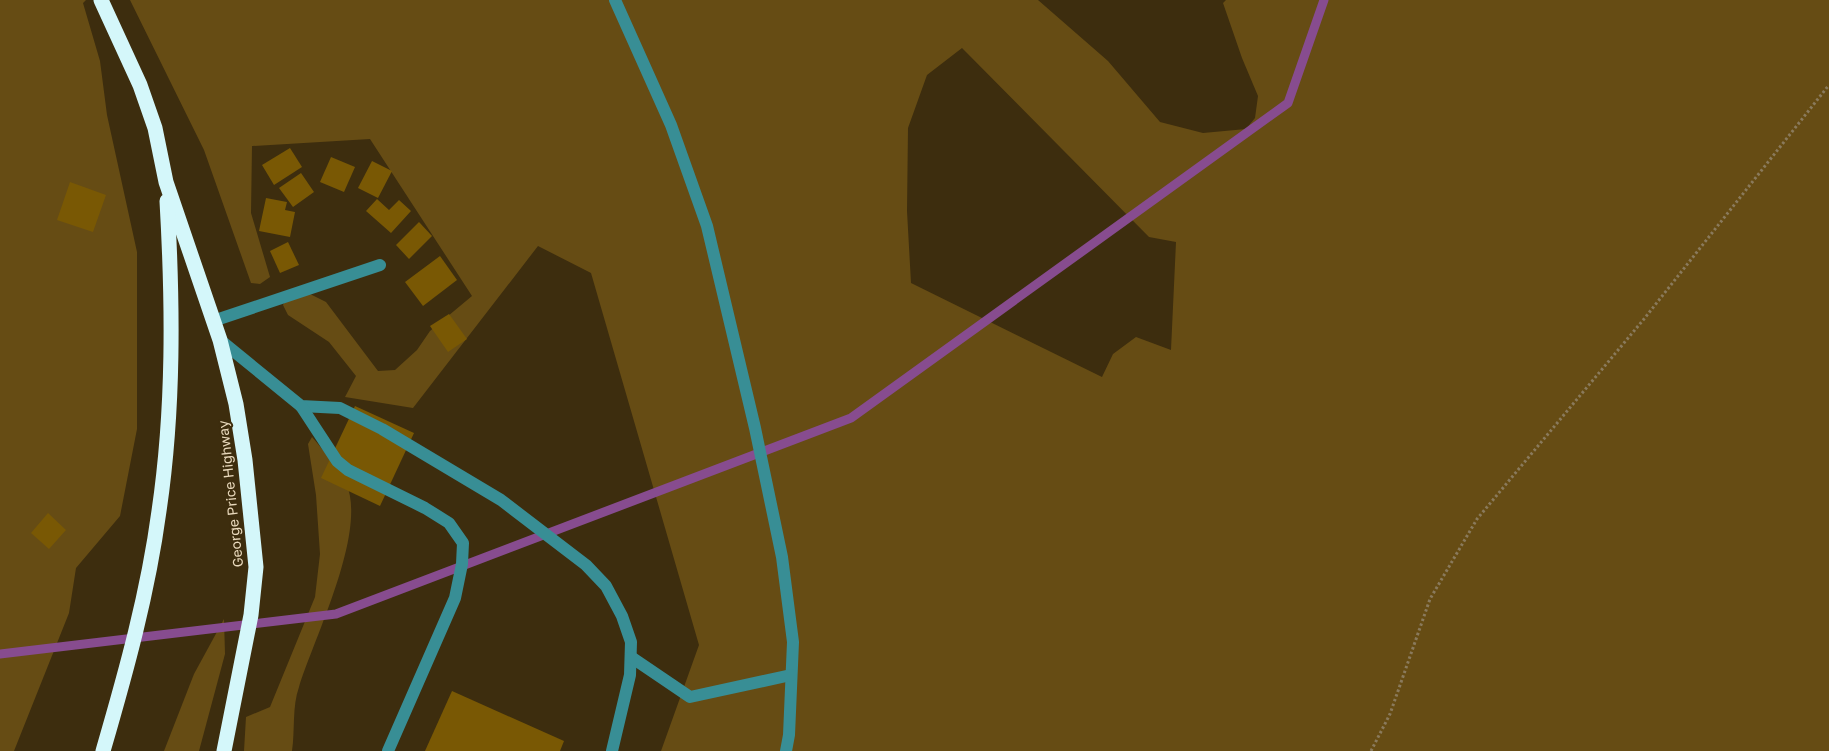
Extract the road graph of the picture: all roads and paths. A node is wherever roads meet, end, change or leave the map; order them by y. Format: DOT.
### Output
graph roads {
  1 [pos="101,0"];
  2 [pos="615,0"];
  3 [pos="1829,86"];
  4 [pos="166,182"];
  5 [pos="380,265"];
  6 [pos="214,321"];
  7 [pos="220,340"];
  8 [pos="301,406"];
  9 [pos="631,657"];
  10 [pos="791,675"];
  11 [pos="103,751"];
  12 [pos="224,751"];
  13 [pos="388,751"];
  14 [pos="612,751"];
  15 [pos="786,751"];
  16 [pos="1371,751"];
  1 -- 4 [label="highway, George Price Highway"];
  2 -- 10 [label="street"];
  3 -- 16 [label="path"];
  4 -- 6 [label="highway, George Price Highway"];
  4 -- 11 [label="highway, George Price Highway"];
  5 -- 6 [label="street"];
  6 -- 7 [label="highway, George Price Highway"];
  7 -- 8 [label="street"];
  7 -- 12 [label="highway, George Price Highway"];
  8 -- 9 [label="street"];
  8 -- 13 [label="street"];
  9 -- 10 [label="street"];
  9 -- 14 [label="street"];
  10 -- 15 [label="street"];
}
